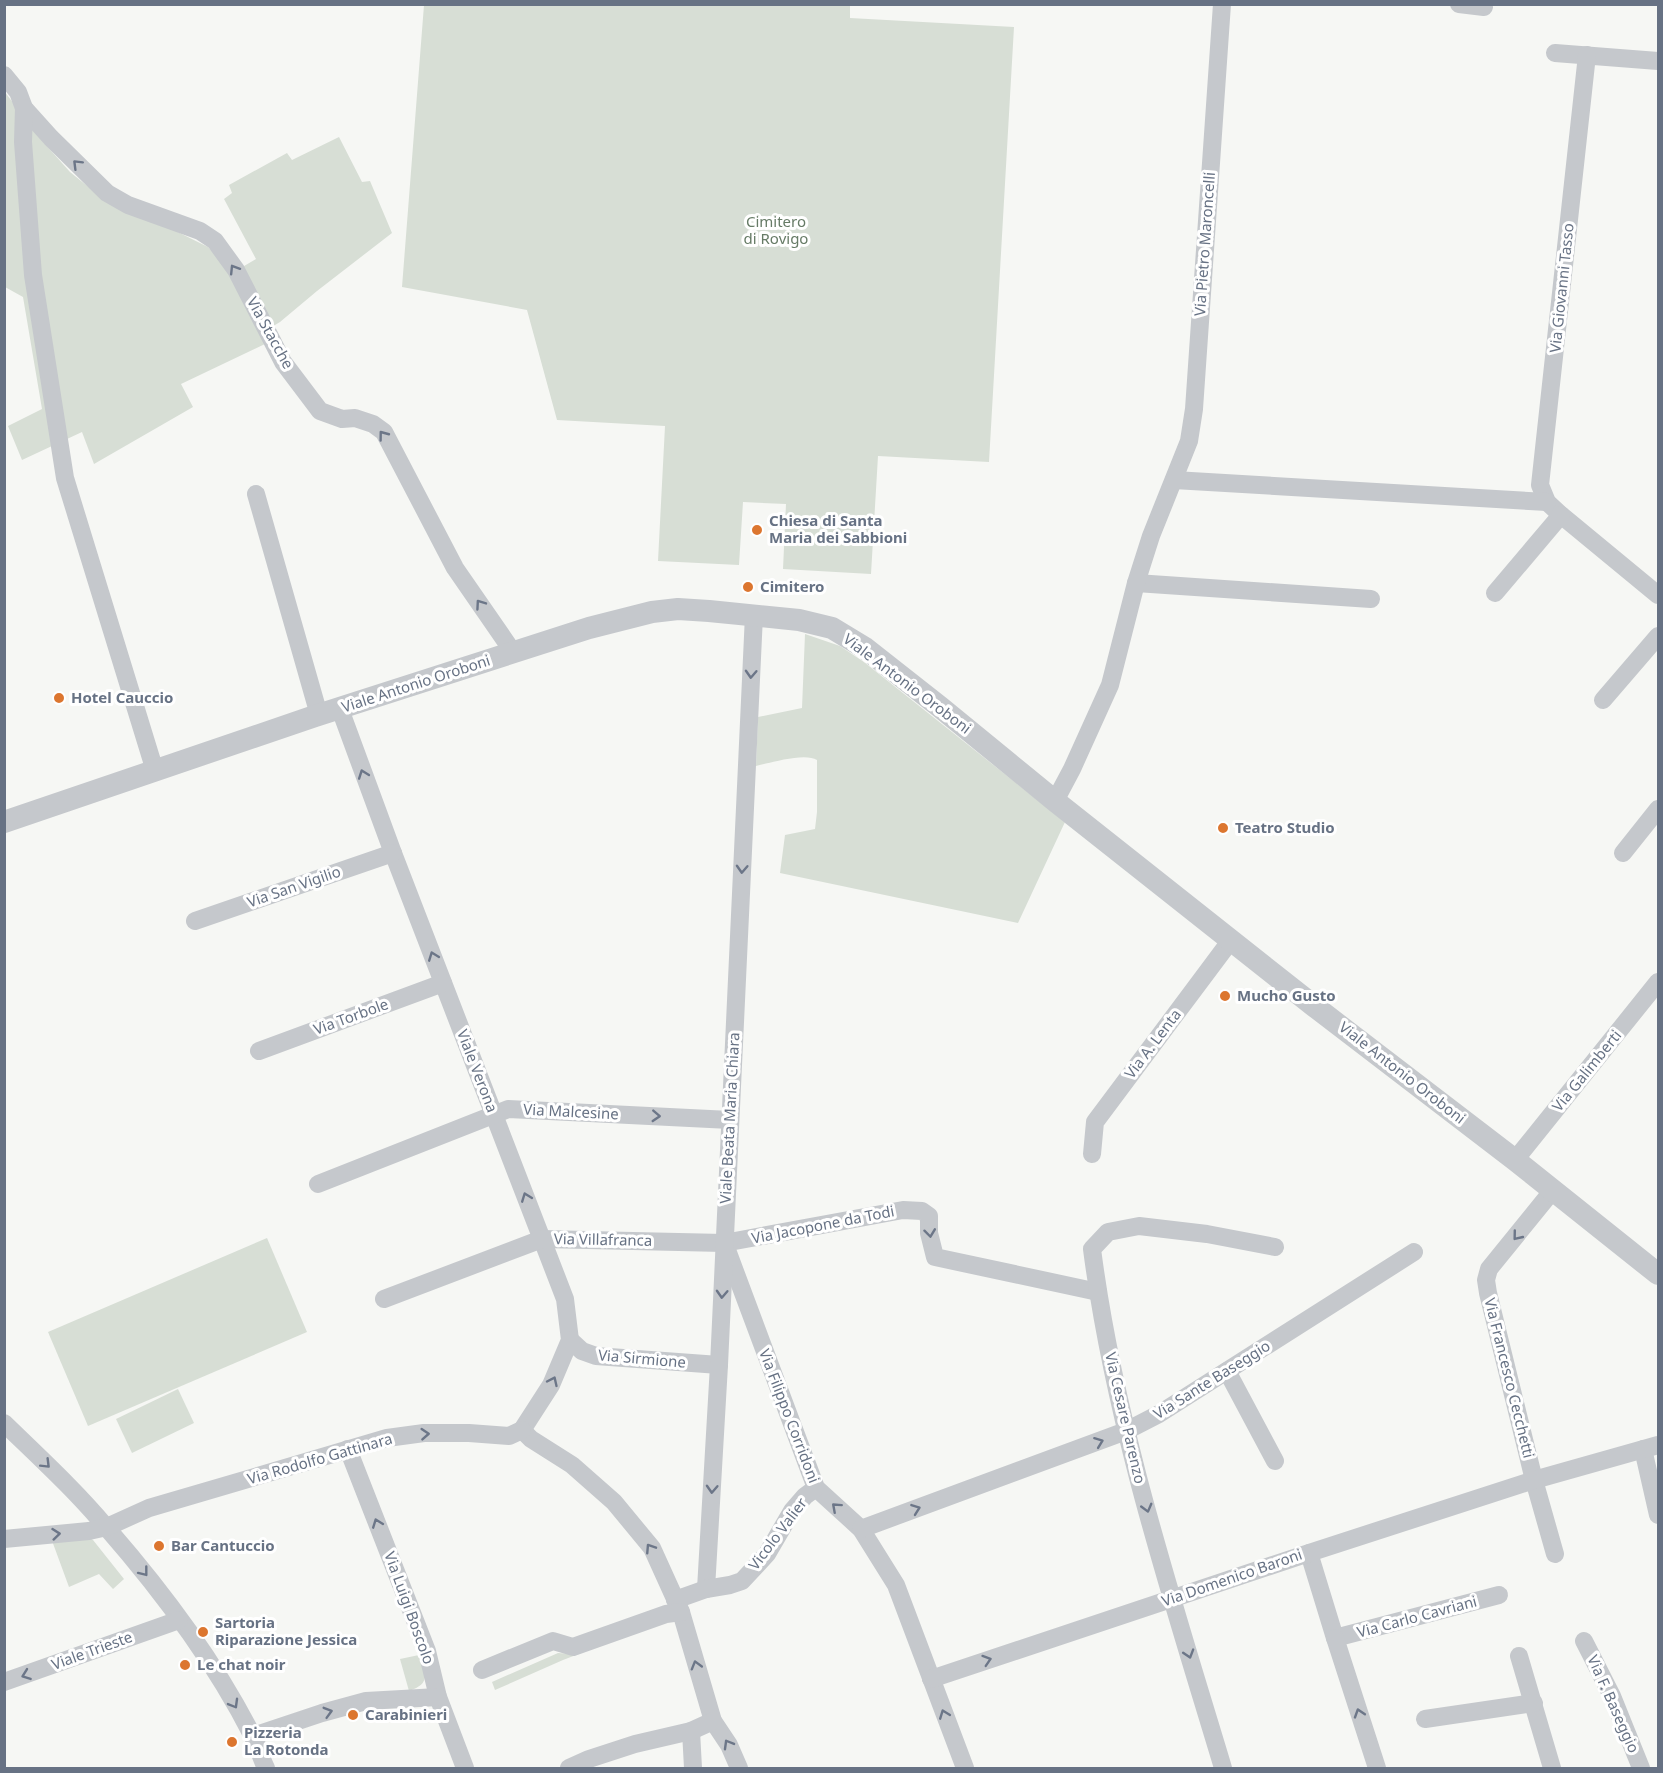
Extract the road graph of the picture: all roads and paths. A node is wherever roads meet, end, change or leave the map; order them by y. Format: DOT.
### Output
graph roads {
  1 [pos="1222,4"];
  2 [pos="1459,4"];
  3 [pos="1484,7"];
  4 [pos="1555,53"];
  5 [pos="1587,55"];
  6 [pos="1659,61"];
  7 [pos="4,75"];
  8 [pos="24,108"];
  9 [pos="1174,480"];
  10 [pos="256,494"];
  11 [pos="1547,502"];
  12 [pos="1561,515"];
  13 [pos="1136,583"];
  14 [pos="1495,593"];
  15 [pos="1659,595"];
  16 [pos="1371,599"];
  17 [pos="754,615"];
  18 [pos="1659,636"];
  19 [pos="513,652"];
  20 [pos="1603,700"];
  21 [pos="329,712"];
  22 [pos="154,771"];
  23 [pos="1055,801"];
  24 [pos="1659,809"];
  25 [pos="4,822"];
  26 [pos="393,853"];
  27 [pos="1623,853"];
  28 [pos="195,921"];
  29 [pos="1231,940"];
  30 [pos="1659,981"];
  31 [pos="443,982"];
  32 [pos="259,1051"];
  33 [pos="494,1115"];
  34 [pos="730,1120"];
  35 [pos="1092,1154"];
  36 [pos="1515,1160"];
  37 [pos="318,1184"];
  38 [pos="1553,1190"];
  39 [pos="542,1239"];
  40 [pos="724,1243"];
  41 [pos="1275,1247"];
  42 [pos="1414,1252"];
  43 [pos="1659,1274"];
  44 [pos="1098,1292"];
  45 [pos="384,1299"];
  46 [pos="570,1340"];
  47 [pos="719,1365"];
  48 [pos="1227,1371"];
  49 [pos="4,1423"];
  50 [pos="522,1430"];
  51 [pos="1126,1431"];
  52 [pos="1651,1447"];
  53 [pos="348,1449"];
  54 [pos="1275,1461"];
  55 [pos="1534,1480"];
  56 [pos="816,1488"];
  57 [pos="1659,1515"];
  58 [pos="107,1527"];
  59 [pos="861,1529"];
  60 [pos="4,1539"];
  61 [pos="1309,1553"];
  62 [pos="1555,1554"];
  63 [pos="706,1588"];
  64 [pos="1499,1595"];
  65 [pos="1172,1598"];
  66 [pos="678,1606"];
  67 [pos="180,1620"];
  68 [pos="1335,1638"];
  69 [pos="1584,1641"];
  70 [pos="1519,1656"];
  71 [pos="482,1670"];
  72 [pos="931,1679"];
  73 [pos="4,1682"];
  74 [pos="438,1697"];
  75 [pos="1534,1703"];
  76 [pos="1425,1719"];
  77 [pos="713,1722"];
  78 [pos="691,1731"];
  79 [pos="253,1737"];
  80 [pos="266,1768"];
  81 [pos="465,1768"];
  82 [pos="569,1768"];
  83 [pos="693,1768"];
  84 [pos="739,1768"];
  85 [pos="965,1768"];
  86 [pos="1222,1768"];
  87 [pos="1377,1768"];
  88 [pos="1552,1768"];
  89 [pos="1641,1768"];
  1 -- 9 [label="street, Via Pietro Maroncelli"];
  2 -- 3 [label="street"];
  4 -- 5 [label="street"];
  5 -- 6 [label="street"];
  5 -- 11 [label="street, Via Giovanni Tasso"];
  7 -- 8 [label="street, Via Stacche"];
  19 -- 8 [label="street, Via Stacche, one-way"];
  8 -- 22 [label="street"];
  9 -- 11 [label="street"];
  9 -- 13 [label="street, Via Pietro Maroncelli"];
  10 -- 21 [label="street, Viale Verona"];
  11 -- 12 [label="street"];
  12 -- 14 [label="street"];
  12 -- 15 [label="street"];
  13 -- 16 [label="street"];
  13 -- 23 [label="street, Via Pietro Maroncelli"];
  17 -- 19 [label="street, Viale Antonio Oroboni"];
  17 -- 23 [label="street, Viale Antonio Oroboni"];
  17 -- 34 [label="street, Viale Beata Maria Chiara, one-way"];
  18 -- 20 [label="street"];
  19 -- 21 [label="street, Viale Antonio Oroboni"];
  21 -- 22 [label="street, Viale Antonio Oroboni"];
  26 -- 21 [label="street, Viale Verona, one-way"];
  22 -- 25 [label="street, Viale Antonio Oroboni"];
  23 -- 29 [label="street, Viale Antonio Oroboni"];
  24 -- 27 [label="street"];
  26 -- 28 [label="street, Via San Vigilio"];
  31 -- 26 [label="street, Viale Verona, one-way"];
  29 -- 35 [label="street, Via A. Lenta"];
  29 -- 36 [label="street, Viale Antonio Oroboni"];
  30 -- 36 [label="street, Via Galimberti"];
  31 -- 32 [label="street, Via Torbole"];
  31 -- 33 [label="street, Viale Verona"];
  33 -- 34 [label="street, Via Malcesine, one-way"];
  33 -- 37 [label="street, Via Malcesine"];
  39 -- 33 [label="street, Viale Verona, one-way"];
  34 -- 40 [label="street, Viale Beata Maria Chiara"];
  36 -- 38 [label="street, Viale Antonio Oroboni"];
  38 -- 43 [label="street, Viale Antonio Oroboni"];
  38 -- 55 [label="street, Via Francesco Cecchetti, one-way"];
  39 -- 40 [label="street, Via Villafranca"];
  39 -- 45 [label="street, Via Villafranca"];
  39 -- 46 [label="street, Viale Verona"];
  40 -- 44 [label="street, Via Jacopone da Todi, one-way"];
  40 -- 47 [label="street, Viale Beata Maria Chiara, one-way"];
  40 -- 56 [label="street, Via Filippo Corridoni"];
  41 -- 44 [label="street, Via Cesare Parenzo"];
  42 -- 48 [label="street, Via Sante Baseggio"];
  44 -- 51 [label="street, Via Cesare Parenzo"];
  46 -- 47 [label="street, Via Sirmione"];
  50 -- 46 [label="street, Viale Verona, one-way"];
  47 -- 63 [label="street, Viale Beata Maria Chiara, one-way"];
  48 -- 51 [label="street, Via Sante Baseggio"];
  48 -- 54 [label="street"];
  49 -- 58 [label="street, one-way"];
  53 -- 50 [label="street, Via Rodolfo Gattinara, one-way"];
  66 -- 50 [label="street, one-way"];
  59 -- 51 [label="street, Via Sante Baseggio, one-way"];
  51 -- 65 [label="street, Via Cesare Parenzo, one-way"];
  52 -- 55 [label="street, Via Domenico Baroni"];
  52 -- 57 [label="street, Via Domenico Baroni"];
  53 -- 58 [label="street, Via Rodolfo Gattinara"];
  74 -- 53 [label="street, Via Luigi Boscolo, one-way"];
  55 -- 61 [label="street, Via Domenico Baroni"];
  55 -- 62 [label="street"];
  59 -- 56 [label="street, Via Filippo Corridoni, one-way"];
  56 -- 63 [label="street, Vicolo Valier"];
  60 -- 58 [label="street, Via Rodolfo Gattinara, one-way"];
  58 -- 67 [label="street, one-way"];
  59 -- 72 [label="street, Via Filippo Corridoni"];
  61 -- 65 [label="street, Via Domenico Baroni"];
  61 -- 68 [label="street"];
  63 -- 66 [label="street"];
  64 -- 68 [label="street, Via Carlo Cavriani"];
  72 -- 65 [label="street, Via Domenico Baroni, one-way"];
  65 -- 86 [label="street, Via Cesare Parenzo, one-way"];
  66 -- 71 [label="street"];
  77 -- 66 [label="street, one-way"];
  67 -- 73 [label="street, Viale Trieste, one-way"];
  67 -- 79 [label="street, one-way"];
  87 -- 68 [label="street, one-way"];
  69 -- 89 [label="street, Via F. Baseggio"];
  70 -- 75 [label="street"];
  85 -- 72 [label="street, Via Filippo Corridoni, one-way"];
  79 -- 74 [label="street, one-way"];
  74 -- 81 [label="street, Via Luigi Boscolo"];
  75 -- 76 [label="street"];
  75 -- 88 [label="street"];
  77 -- 78 [label="street"];
  84 -- 77 [label="street, one-way"];
  78 -- 82 [label="street"];
  78 -- 83 [label="street"];
  79 -- 80 [label="street"];
}
